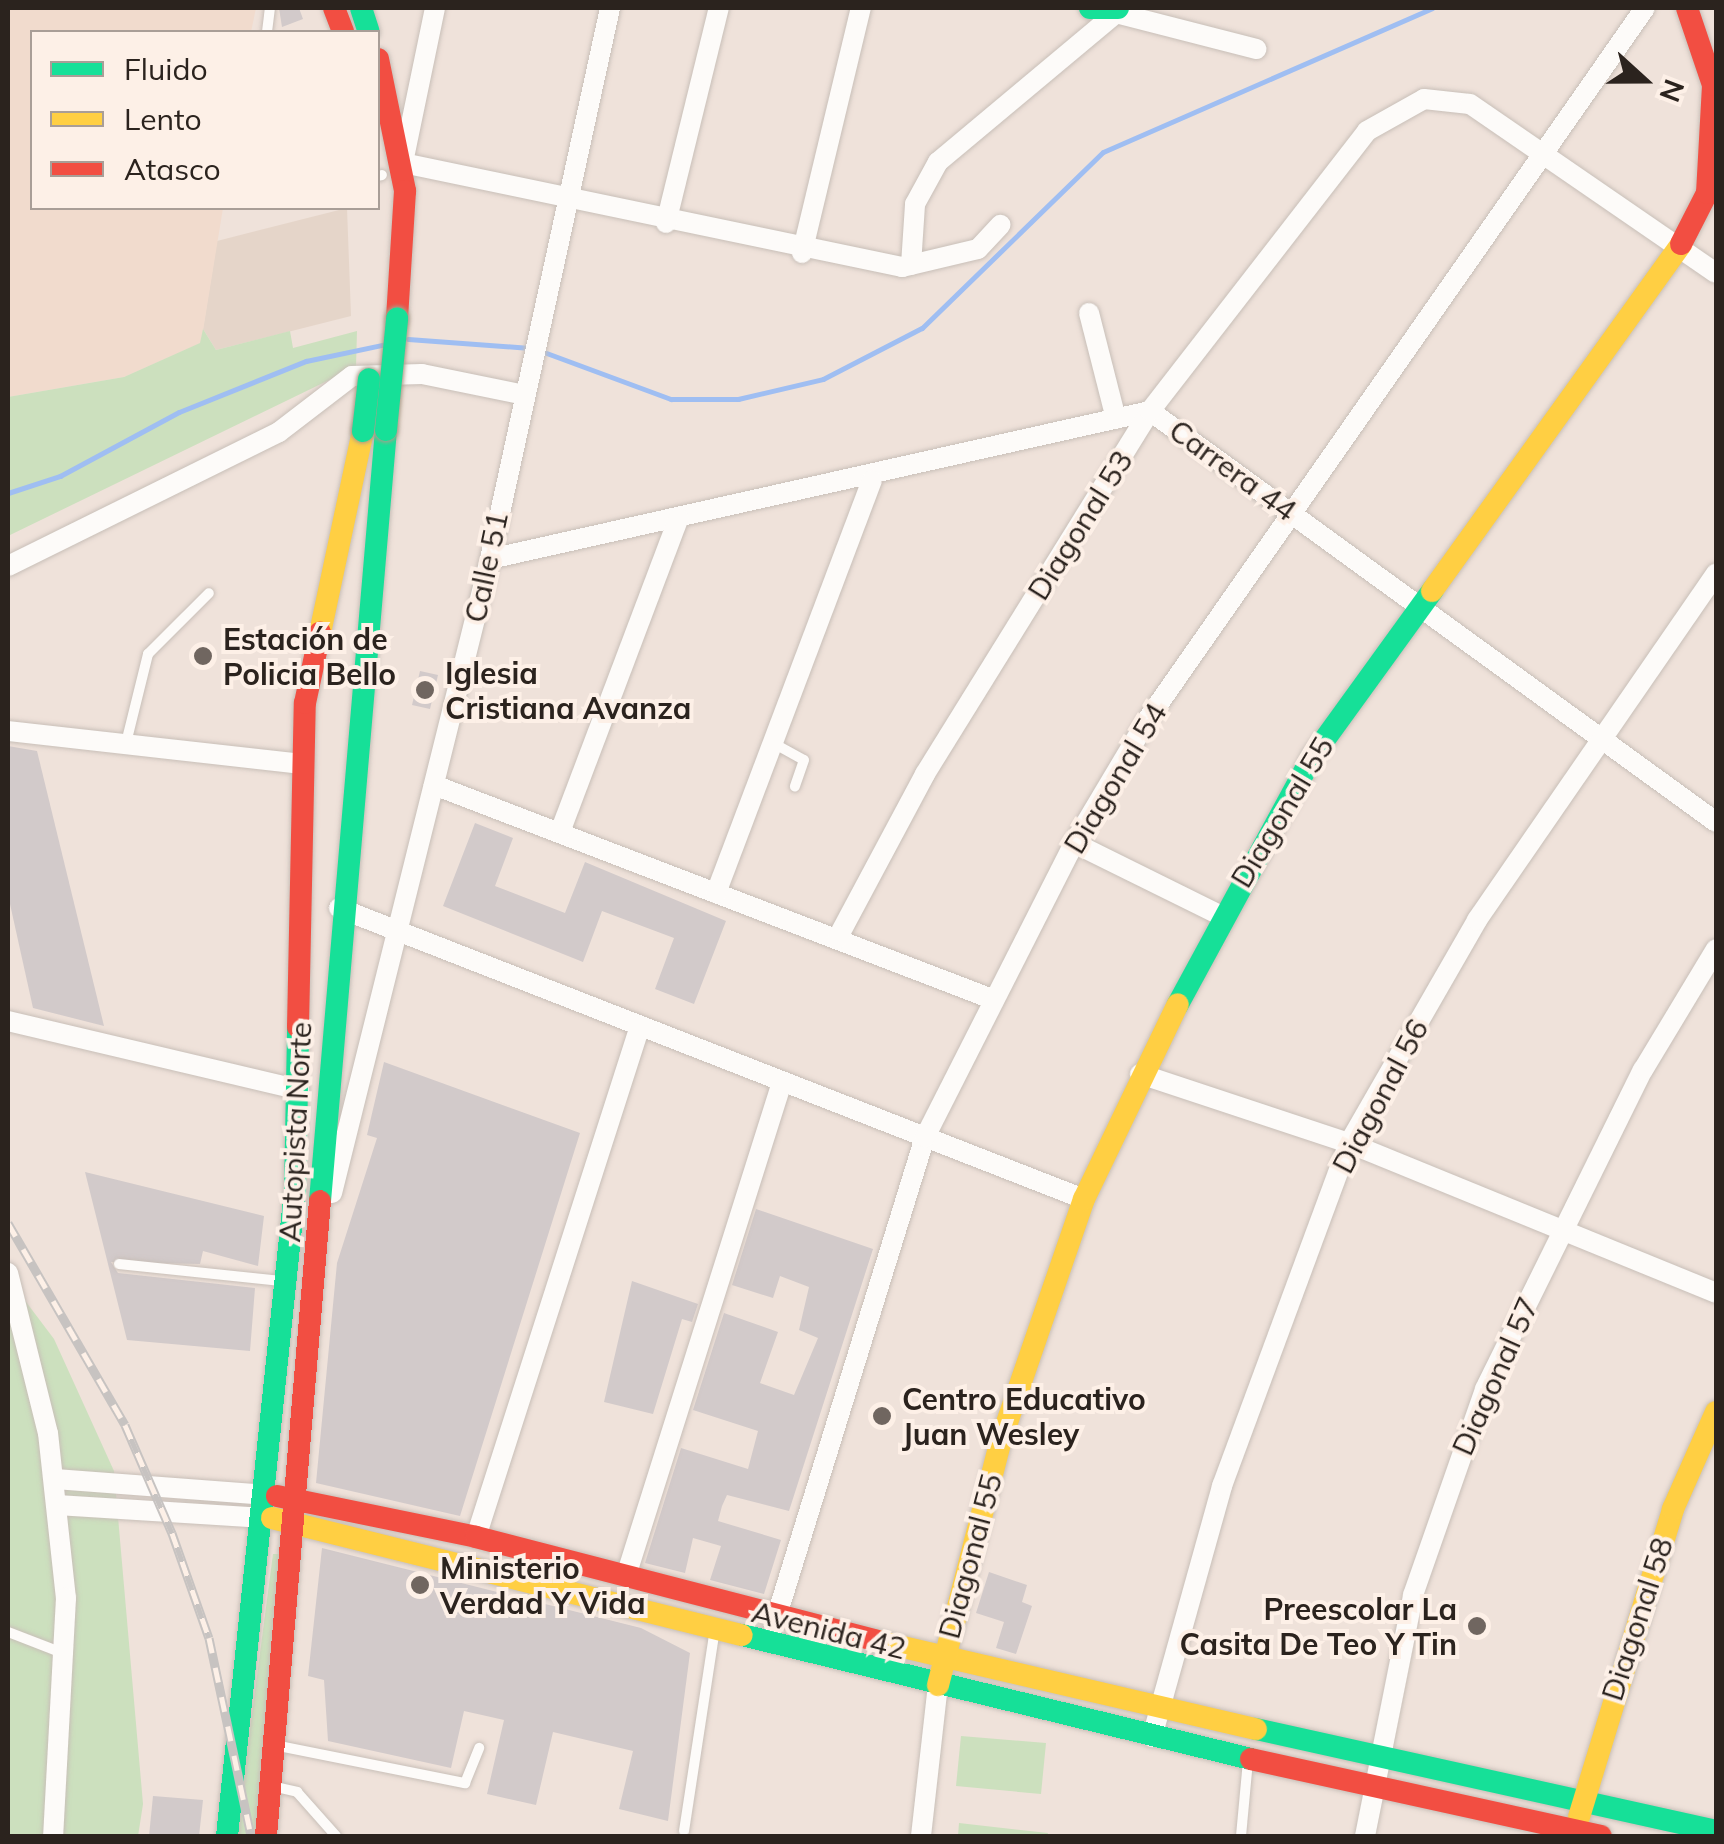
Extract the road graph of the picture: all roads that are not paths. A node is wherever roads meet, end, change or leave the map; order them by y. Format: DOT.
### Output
graph roads {
  1 [pos="436,8"];
  2 [pos="610,8"];
  3 [pos="719,8"];
  4 [pos="860,8"];
  5 [pos="1090,8"];
  6 [pos="1645,8"];
  7 [pos="1686,8"];
  8 [pos="1117,10"];
  9 [pos="1256,49"];
  10 [pos="380,66"];
  11 [pos="1548,158"];
  12 [pos="1716,161"];
  13 [pos="403,163"];
  14 [pos="380,176"];
  15 [pos="564,199"];
  16 [pos="666,223"];
  17 [pos="1000,224"];
  18 [pos="1680,246"];
  19 [pos="802,253"];
  20 [pos="911,265"];
  21 [pos="1716,273"];
  22 [pos="1089,313"];
  23 [pos="387,322"];
  24 [pos="520,394"];
  25 [pos="1150,411"];
  26 [pos="1116,420"];
  27 [pos="374,430"];
  28 [pos="872,480"];
  29 [pos="1292,512"];
  30 [pos="678,519"];
  31 [pos="490,559"];
  32 [pos="8,566"];
  33 [pos="1716,573"];
  34 [pos="208,594"];
  35 [pos="1418,604"];
  36 [pos="8,731"];
  37 [pos="1594,738"];
  38 [pos="772,742"];
  39 [pos="126,744"];
  40 [pos="301,764"];
  41 [pos="434,784"];
  42 [pos="794,786"];
  43 [pos="1716,822"];
  44 [pos="560,832"];
  45 [pos="1074,842"];
  46 [pos="716,893"];
  47 [pos="339,908"];
  48 [pos="1220,915"];
  49 [pos="398,934"];
  50 [pos="837,939"];
  51 [pos="1716,949"];
  52 [pos="992,999"];
  53 [pos="8,1021"];
  54 [pos="640,1026"];
  55 [pos="1140,1074"];
  56 [pos="782,1082"];
  57 [pos="298,1090"];
  58 [pos="925,1137"];
  59 [pos="1349,1143"];
  60 [pos="1084,1199"];
  61 [pos="1560,1234"];
  62 [pos="318,1240"];
  63 [pos="119,1264"];
  64 [pos="8,1272"];
  65 [pos="286,1282"];
  66 [pos="1716,1293"];
  67 [pos="1716,1412"];
  68 [pos="55,1479"];
  69 [pos="58,1506"];
  70 [pos="266,1506"];
  71 [pos="293,1509"];
  72 [pos="476,1536"];
  73 [pos="626,1576"];
  74 [pos="776,1618"];
  75 [pos="715,1627"];
  76 [pos="8,1632"];
  77 [pos="769,1643"];
  78 [pos="66,1654"];
  79 [pos="942,1658"];
  80 [pos="938,1685"];
  81 [pos="1160,1708"];
  82 [pos="1152,1737"];
  83 [pos="271,1744"];
  84 [pos="479,1748"];
  85 [pos="1376,1753"];
  86 [pos="1248,1759"];
  87 [pos="265,1784"];
  88 [pos="1370,1786"];
  89 [pos="1585,1800"];
  90 [pos="684,1830"];
  91 [pos="1544,1830"];
  92 [pos="1575,1831"];
  93 [pos="1716,1832"];
  94 [pos="52,1836"];
  95 [pos="226,1836"];
  96 [pos="266,1836"];
  97 [pos="336,1836"];
  98 [pos="921,1836"];
  99 [pos="1242,1836"];
  100 [pos="1365,1836"];
  101 [pos="1601,1836"];
  1 -- 13 [label="street"];
  2 -- 15 [label="street, Calle 51"];
  3 -- 16 [label="street"];
  4 -- 19 [label="street"];
  5 -- 8 [label="street"];
  6 -- 11 [label="street, Diagonal 54"];
  7 -- 12 [label="street, Diagonal 55"];
  8 -- 9 [label="street"];
  8 -- 20 [label="street"];
  10 -- 13 [label="street"];
  11 -- 18 [label="street"];
  11 -- 25 [label="street, Diagonal 53"];
  11 -- 29 [label="street, Diagonal 54"];
  12 -- 18 [label="street, Diagonal 55"];
  13 -- 15 [label="street"];
  13 -- 23 [label="street"];
  14 -- 23 [label="street"];
  15 -- 16 [label="street"];
  15 -- 24 [label="street, Calle 51"];
  16 -- 19 [label="street"];
  17 -- 20 [label="street"];
  18 -- 21 [label="street"];
  18 -- 35 [label="street, Diagonal 55"];
  19 -- 20 [label="street"];
  22 -- 26 [label="street"];
  23 -- 27 [label="street, bridge"];
  24 -- 31 [label="street, Calle 51"];
  24 -- 32 [label="street"];
  25 -- 26 [label="street, Carrera 44"];
  25 -- 29 [label="street, Carrera 44"];
  25 -- 50 [label="street, Diagonal 53"];
  26 -- 28 [label="street, Carrera 44"];
  27 -- 40 [label="street, Autopista Norte"];
  27 -- 47 [label="street, Autopista Norte"];
  28 -- 30 [label="street, Carrera 44"];
  28 -- 38 [label="street"];
  29 -- 35 [label="street, Carrera 44"];
  29 -- 45 [label="street, Diagonal 54"];
  30 -- 31 [label="street, Carrera 44"];
  30 -- 44 [label="street"];
  31 -- 41 [label="street, Calle 51"];
  33 -- 37 [label="street, Diagonal 56"];
  34 -- 39 [label="lane"];
  35 -- 37 [label="street, Carrera 44"];
  35 -- 48 [label="street, Diagonal 55"];
  36 -- 39 [label="street"];
  37 -- 43 [label="street, Carrera 44"];
  37 -- 59 [label="street, Diagonal 56"];
  38 -- 42 [label="lane"];
  38 -- 46 [label="street"];
  39 -- 40 [label="street"];
  40 -- 57 [label="street, Autopista Norte"];
  41 -- 44 [label="street"];
  41 -- 49 [label="street, Calle 51"];
  44 -- 46 [label="street"];
  45 -- 48 [label="street"];
  45 -- 52 [label="street, Diagonal 54"];
  46 -- 50 [label="street"];
  47 -- 49 [label="street"];
  47 -- 62 [label="street, Autopista Norte"];
  48 -- 55 [label="street, Diagonal 55"];
  49 -- 54 [label="street"];
  49 -- 62 [label="street, Calle 51"];
  50 -- 52 [label="street"];
  51 -- 61 [label="street, Diagonal 57"];
  52 -- 58 [label="street, Diagonal 54"];
  53 -- 57 [label="street"];
  54 -- 56 [label="street"];
  54 -- 72 [label="street"];
  55 -- 59 [label="street"];
  55 -- 60 [label="street, Diagonal 55"];
  56 -- 58 [label="street"];
  56 -- 73 [label="street"];
  57 -- 65 [label="street, Autopista Norte"];
  58 -- 60 [label="street"];
  58 -- 74 [label="street, Diagonal 54"];
  59 -- 61 [label="street"];
  59 -- 81 [label="street, Diagonal 56"];
  60 -- 79 [label="street, Diagonal 55"];
  61 -- 66 [label="street"];
  61 -- 85 [label="street, Diagonal 57"];
  62 -- 71 [label="street, Autopista Norte"];
  63 -- 65 [label="lane"];
  64 -- 68 [label="street"];
  65 -- 70 [label="street, Autopista Norte"];
  67 -- 89 [label="street, Diagonal 58"];
  68 -- 69 [label="street"];
  68 -- 70 [label="street, Avenida 42"];
  69 -- 70 [label="street, Avenida 42"];
  69 -- 78 [label="street"];
  70 -- 71 [label="street, Avenida 42"];
  70 -- 95 [label="street, Autopista Norte"];
  71 -- 72 [label="street, Avenida 42"];
  71 -- 75 [label="street, Avenida 42"];
  71 -- 83 [label="street, Autopista Norte"];
  72 -- 73 [label="street, Avenida 42"];
  73 -- 74 [label="street, Avenida 42"];
  74 -- 77 [label="street, Diagonal 54"];
  74 -- 79 [label="street, Avenida 42"];
  75 -- 77 [label="street, Avenida 42"];
  75 -- 90 [label="lane"];
  76 -- 78 [label="lane"];
  77 -- 80 [label="street, Avenida 42"];
  78 -- 94 [label="street"];
  79 -- 80 [label="street, Diagonal 55"];
  79 -- 81 [label="street, Avenida 42"];
  80 -- 82 [label="street, Avenida 42"];
  80 -- 98 [label="street"];
  81 -- 82 [label="street, Diagonal 56"];
  81 -- 85 [label="street, Avenida 42"];
  82 -- 86 [label="street, Avenida 42"];
  83 -- 84 [label="lane"];
  83 -- 87 [label="street, Autopista Norte"];
  85 -- 88 [label="street, Diagonal 57"];
  85 -- 89 [label="street, Avenida 42"];
  86 -- 88 [label="street, Avenida 42"];
  86 -- 99 [label="lane"];
  87 -- 96 [label="street, Autopista Norte"];
  87 -- 97 [label="lane"];
  88 -- 91 [label="street, Avenida 42"];
  88 -- 100 [label="street, Diagonal 57"];
  89 -- 92 [label="street, Diagonal 58"];
  89 -- 93 [label="street, Avenida 42"];
  91 -- 92 [label="street, Avenida 42"];
  92 -- 101 [label="street, Avenida 42"];
}
